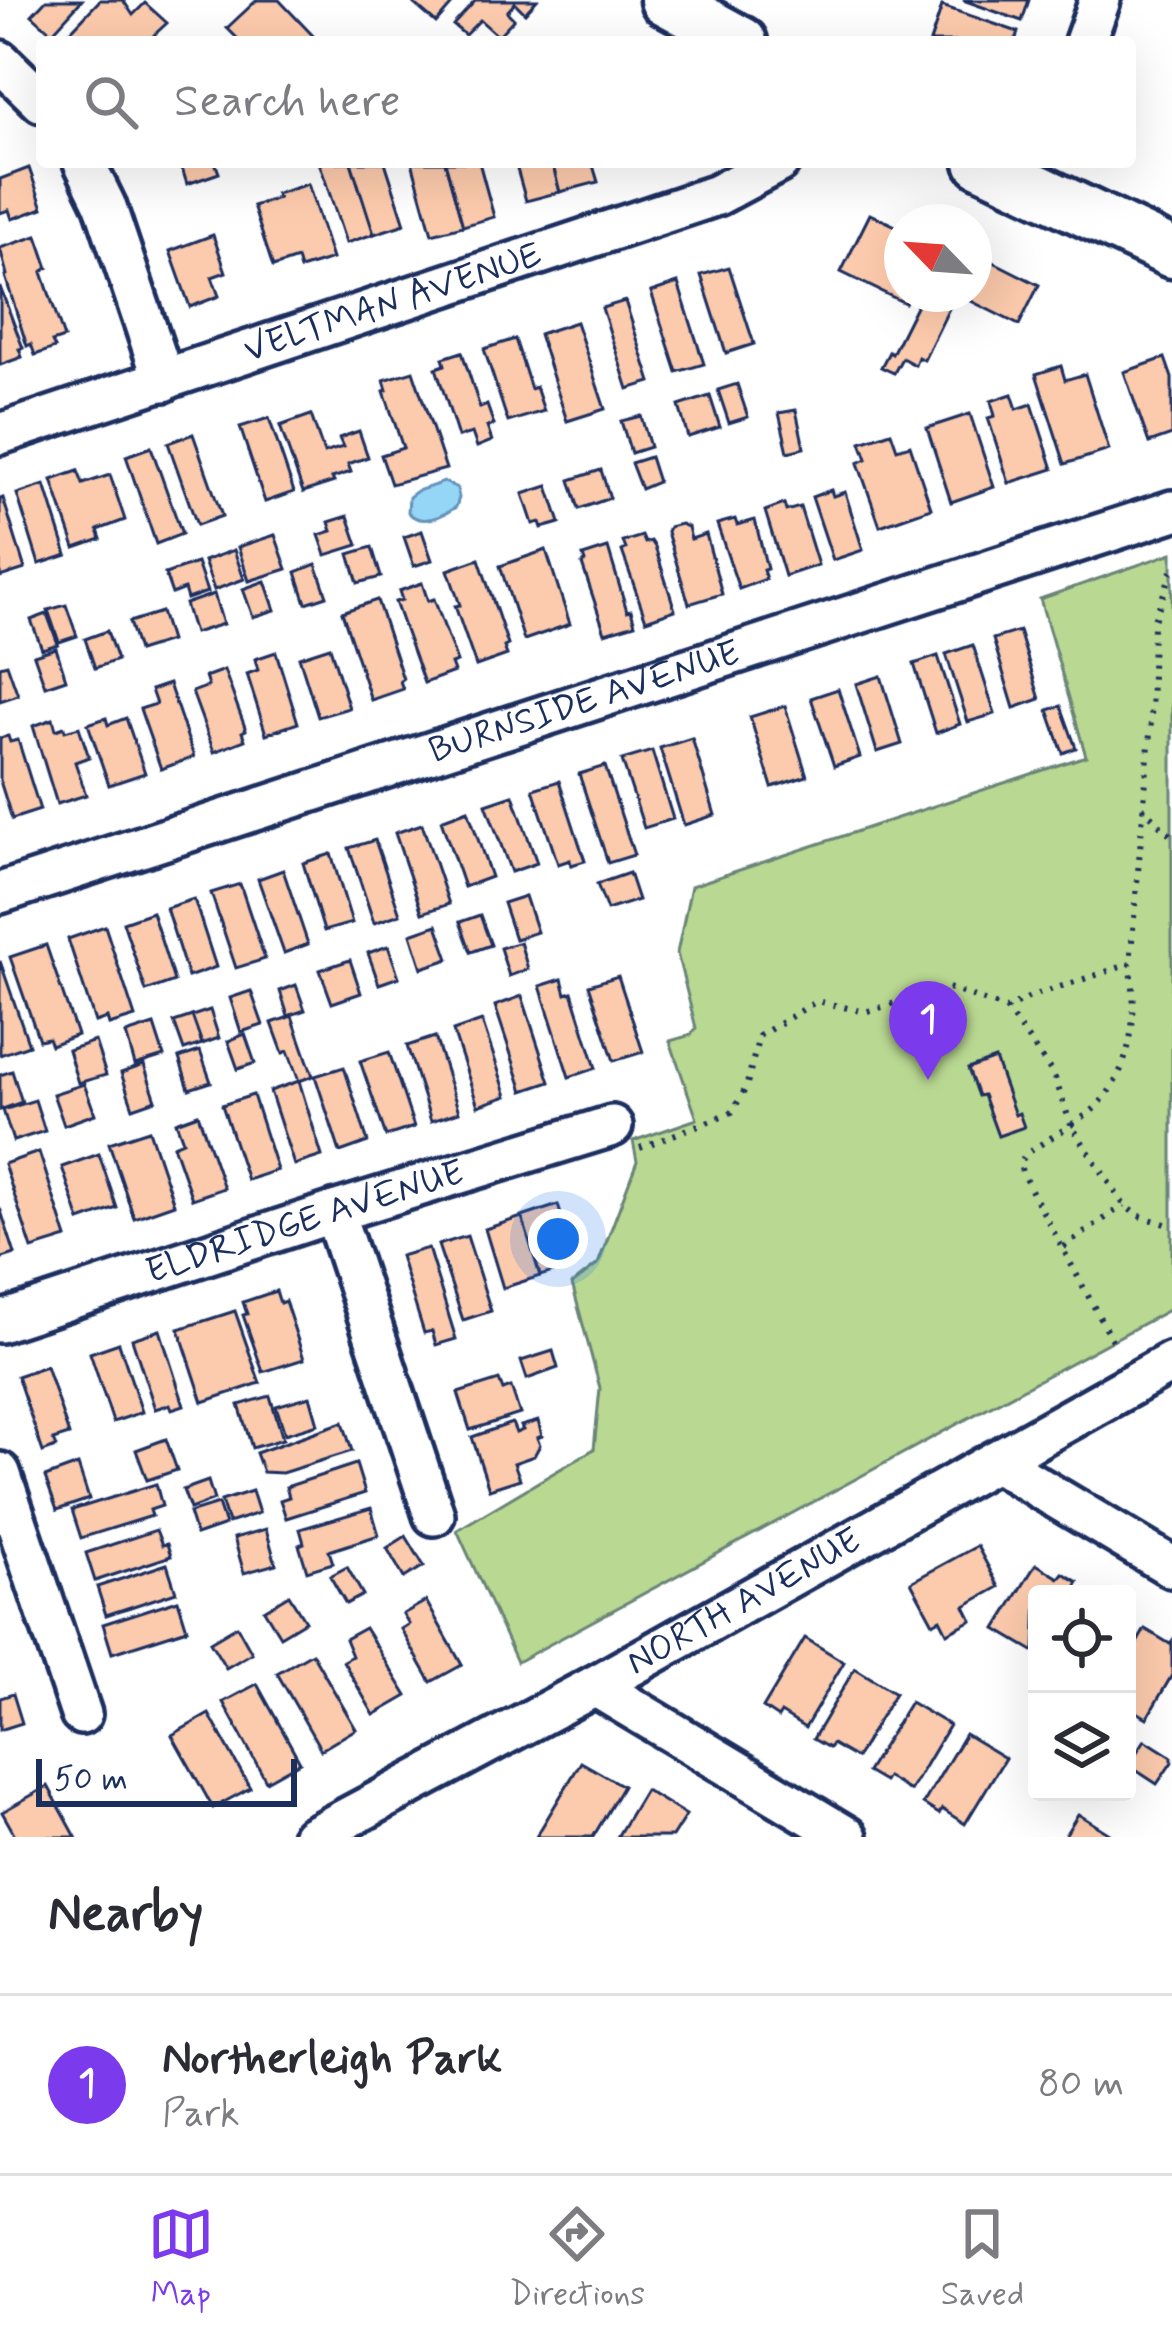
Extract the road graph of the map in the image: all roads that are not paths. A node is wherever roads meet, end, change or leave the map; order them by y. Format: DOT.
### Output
graph roads {
  1 [pos="665,0"];
  2 [pos="1100,0"];
  3 [pos="731,36"];
  4 [pos="1087,36"];
  5 [pos="0,61"];
  6 [pos="36,96"];
  7 [pos="87,168"];
  8 [pos="768,168"];
  9 [pos="1038,174"];
  10 [pos="1172,253"];
  11 [pos="164,381"];
  12 [pos="0,434"];
  13 [pos="1172,511"];
  14 [pos="0,892"];
  15 [pos="618,1140"];
  16 [pos="334,1212"];
  17 [pos="0,1322"];
  18 [pos="1172,1362"];
  19 [pos="996,1462"];
  20 [pos="0,1473"];
  21 [pos="434,1515"];
  22 [pos="1172,1567"];
  23 [pos="595,1686"];
  24 [pos="81,1714"];
  25 [pos="312,1837"];
  26 [pos="847,1837"];
  1 -- 3 [label="street"];
  2 -- 4 [label="street"];
  5 -- 6 [label="street"];
  7 -- 11 [label="street"];
  8 -- 11 [label="street, VELTMAN AVENUE"];
  9 -- 10 [label="street"];
  11 -- 12 [label="street, VELTMAN AVENUE"];
  13 -- 14 [label="street, BURNSIDE AVENUE"];
  15 -- 16 [label="street, ELDRIDGE AVENUE"];
  16 -- 17 [label="street, ELDRIDGE AVENUE"];
  16 -- 21 [label="street"];
  18 -- 19 [label="street, NORTH AVENUE"];
  19 -- 22 [label="street"];
  19 -- 23 [label="street, NORTH AVENUE"];
  20 -- 24 [label="street"];
  23 -- 25 [label="street, NORTH AVENUE"];
  23 -- 26 [label="street"];
}
